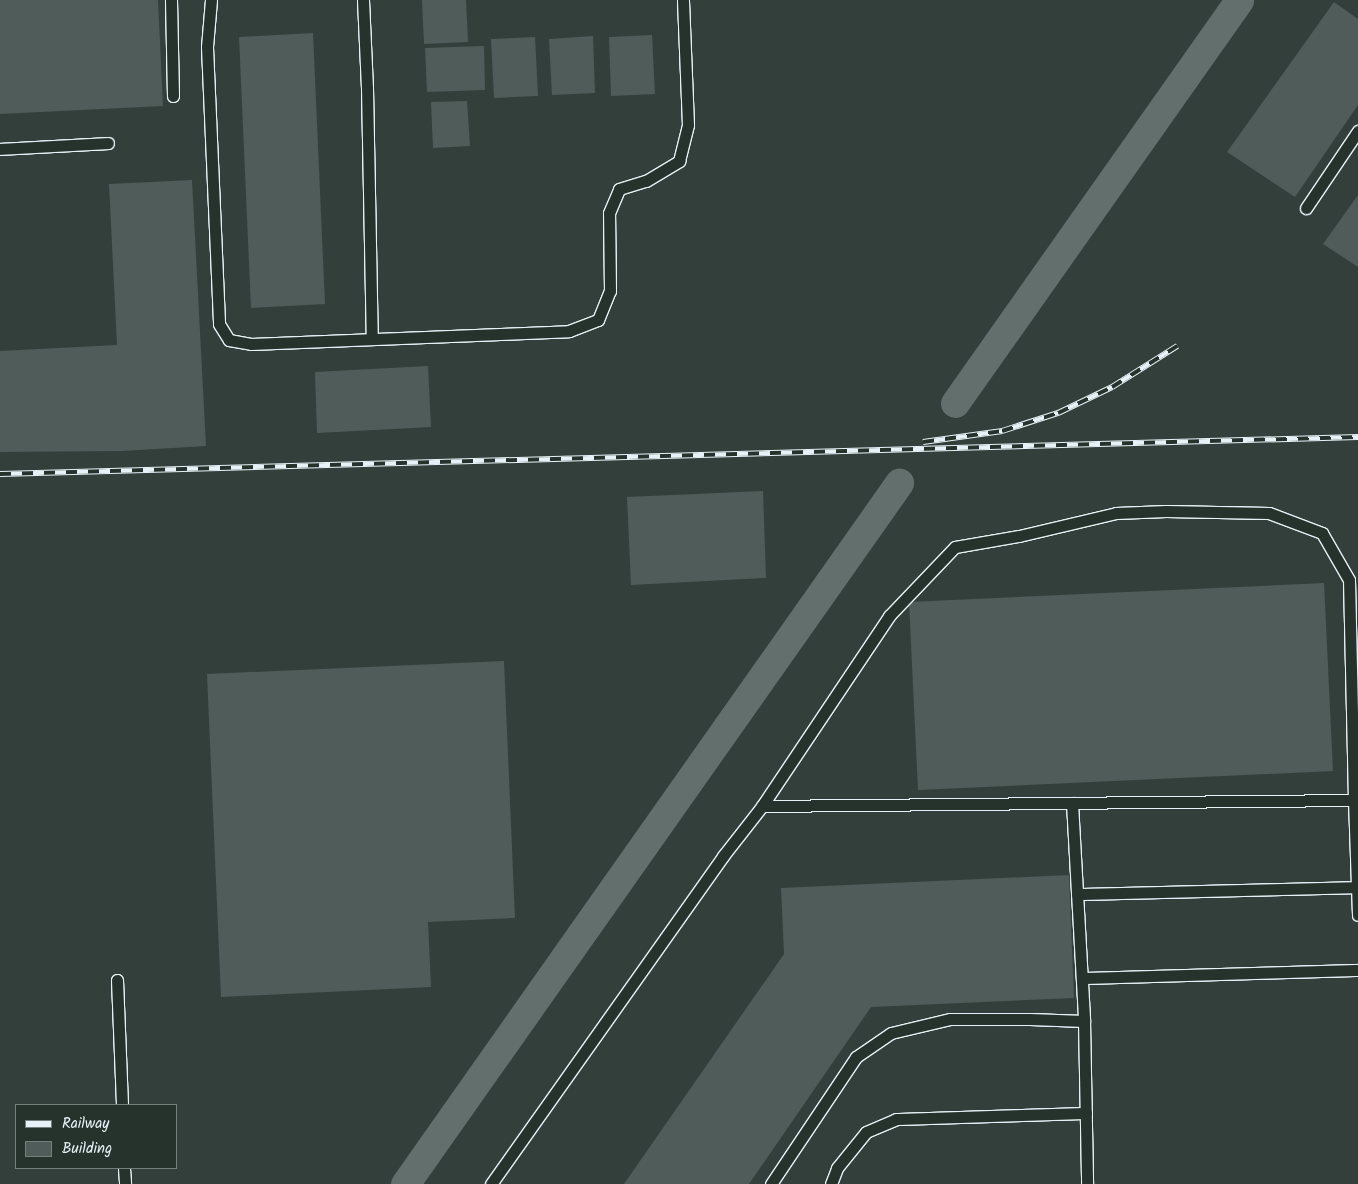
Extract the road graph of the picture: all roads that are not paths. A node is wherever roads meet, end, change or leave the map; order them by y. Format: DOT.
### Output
graph roads {
  1 [pos="171,0"];
  2 [pos="211,0"];
  3 [pos="363,0"];
  4 [pos="683,0"];
  5 [pos="173,96"];
  6 [pos="1358,131"];
  7 [pos="108,144"];
  8 [pos="0,149"];
  9 [pos="1306,208"];
  10 [pos="372,339"];
  11 [pos="1354,800"];
  12 [pos="1072,803"];
  13 [pos="762,806"];
  14 [pos="1357,887"];
  15 [pos="1077,894"];
  16 [pos="1358,915"];
  17 [pos="1358,970"];
  18 [pos="1082,978"];
  19 [pos="117,980"];
  20 [pos="1084,1021"];
  21 [pos="122,1104"];
  22 [pos="1086,1113"];
  23 [pos="124,1169"];
  24 [pos="125,1184"];
  25 [pos="491,1184"];
  26 [pos="771,1184"];
  27 [pos="831,1184"];
  28 [pos="1086,1184"];
  1 -- 5 [label="lane"];
  2 -- 10 [label="lane"];
  3 -- 10 [label="lane"];
  4 -- 10 [label="lane"];
  6 -- 9 [label="lane"];
  7 -- 8 [label="lane"];
  11 -- 12 [label="lane"];
  11 -- 13 [label="lane"];
  11 -- 14 [label="lane"];
  12 -- 13 [label="lane"];
  12 -- 15 [label="lane"];
  13 -- 25 [label="lane"];
  14 -- 15 [label="lane"];
  14 -- 16 [label="lane"];
  15 -- 18 [label="lane"];
  17 -- 18 [label="lane"];
  18 -- 20 [label="lane"];
  19 -- 21 [label="lane"];
  20 -- 22 [label="lane"];
  20 -- 26 [label="lane"];
  22 -- 27 [label="lane"];
  22 -- 28 [label="lane"];
  23 -- 24 [label="lane"];
}
